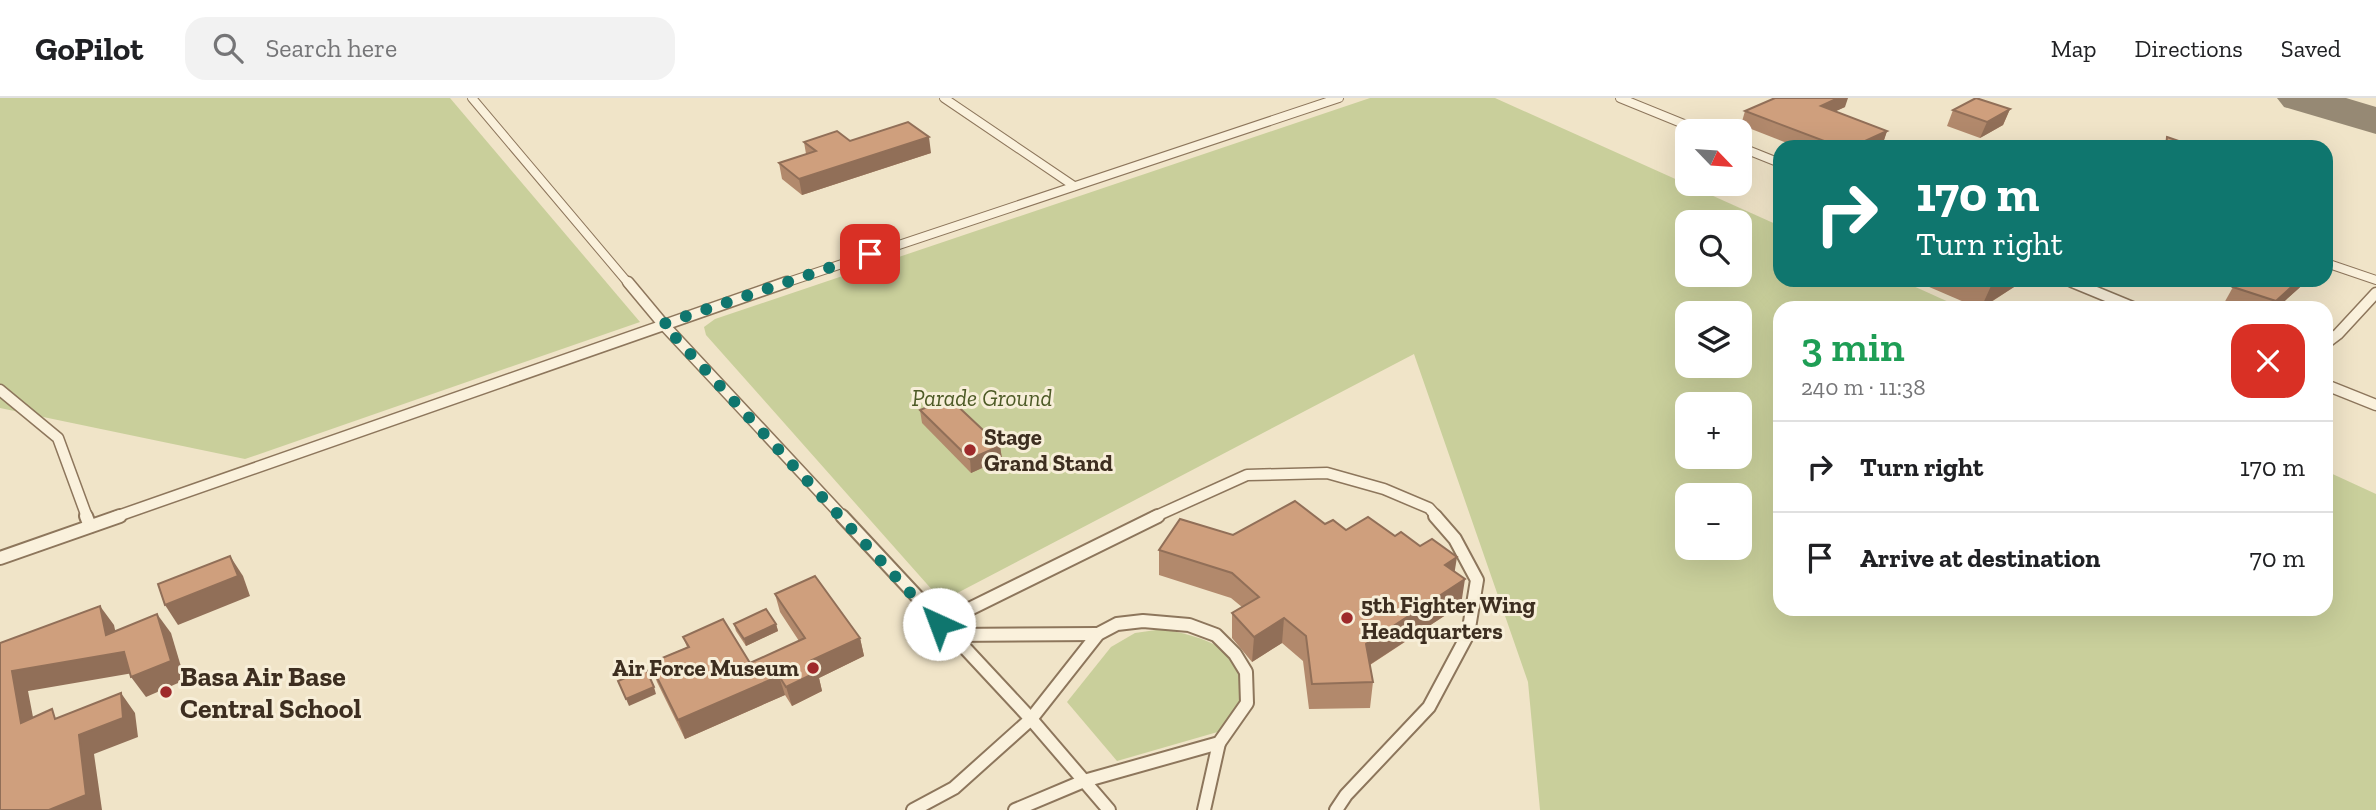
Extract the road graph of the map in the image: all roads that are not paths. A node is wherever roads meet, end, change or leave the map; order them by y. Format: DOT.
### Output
graph roads {
  1 [pos="472,98"];
  2 [pos="944,98"];
  3 [pos="1339,98"];
  4 [pos="1620,98"];
  5 [pos="1675,120"];
  6 [pos="1752,152"];
  7 [pos="1773,160"];
  8 [pos="1074,186"];
  9 [pos="2333,265"];
  10 [pos="2376,280"];
  11 [pos="2083,287"];
  12 [pos="2376,293"];
  13 [pos="2118,301"];
  14 [pos="663,324"];
  15 [pos="2333,338"];
  16 [pos="2333,388"];
  17 [pos="0,390"];
  18 [pos="2376,405"];
  19 [pos="90,526"];
  20 [pos="0,558"];
  21 [pos="939,624"];
  22 [pos="1098,634"];
  23 [pos="949,635"];
  24 [pos="1031,719"];
  25 [pos="1219,743"];
  26 [pos="1084,781"];
  27 [pos="913,810"];
  28 [pos="1015,810"];
  29 [pos="1109,810"];
  30 [pos="1204,810"];
  31 [pos="1336,810"];
  1 -- 14 [label="lane"];
  2 -- 8 [label="lane"];
  3 -- 8 [label="lane"];
  4 -- 5 [label="lane"];
  6 -- 7 [label="lane"];
  8 -- 14 [label="lane"];
  9 -- 10 [label="lane"];
  11 -- 13 [label="lane"];
  12 -- 15 [label="lane"];
  14 -- 19 [label="lane"];
  14 -- 21 [label="lane"];
  16 -- 18 [label="lane"];
  17 -- 19 [label="lane"];
  19 -- 20 [label="lane"];
  21 -- 23 [label="lane"];
  21 -- 31 [label="lane"];
  22 -- 23 [label="lane"];
  22 -- 24 [label="lane"];
  22 -- 25 [label="lane"];
  23 -- 24 [label="lane"];
  24 -- 26 [label="lane"];
  24 -- 27 [label="lane"];
  25 -- 26 [label="lane"];
  25 -- 30 [label="lane"];
  26 -- 28 [label="lane"];
  26 -- 29 [label="lane"];
}
